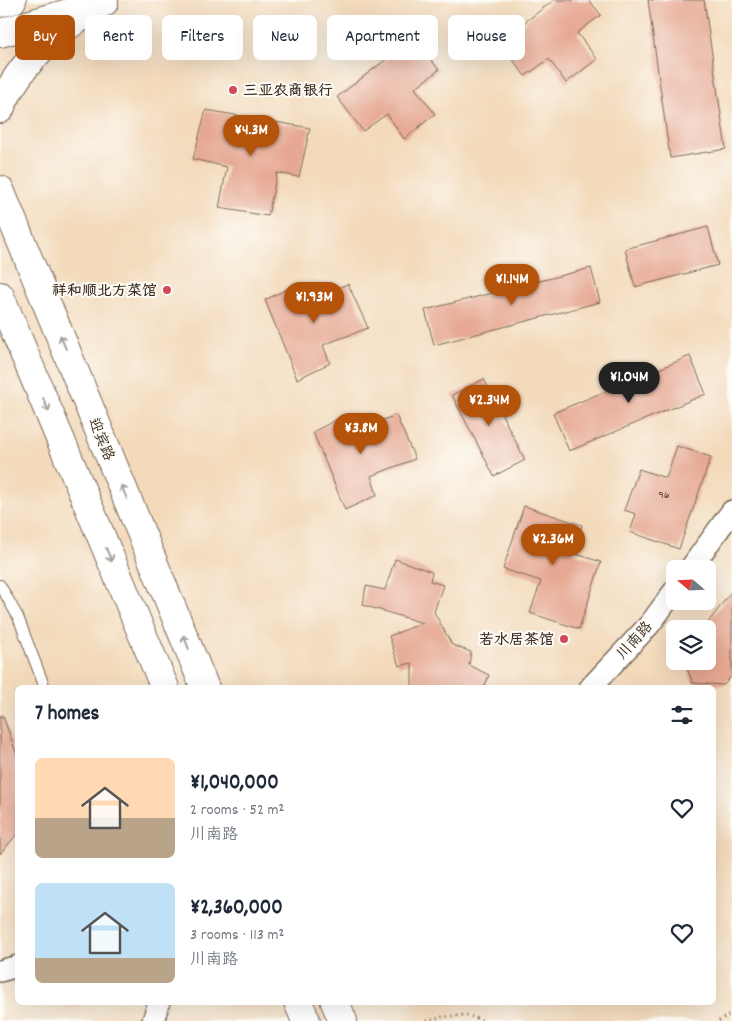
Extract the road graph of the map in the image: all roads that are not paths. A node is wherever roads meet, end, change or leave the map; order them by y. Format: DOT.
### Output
graph roads {
  1 [pos="12,0"];
  2 [pos="108,1"];
  3 [pos="0,3"];
  4 [pos="0,33"];
  5 [pos="0,109"];
  6 [pos="0,190"];
  7 [pos="0,296"];
  8 [pos="732,511"];
  9 [pos="697,560"];
  10 [pos="0,585"];
  11 [pos="666,602"];
  12 [pos="44,685"];
  13 [pos="164,685"];
  14 [pos="204,685"];
  15 [pos="593,685"];
  16 [pos="15,967"];
  17 [pos="0,971"];
  18 [pos="158,1005"];
  19 [pos="299,1005"];
  20 [pos="336,1005"];
  21 [pos="153,1021"];
  22 [pos="306,1021"];
  23 [pos="342,1021"];
  1 -- 3 [label="main road"];
  2 -- 4 [label="main road"];
  2 -- 5 [label="main road"];
  14 -- 6 [label="main road, 迎宾路, one-way"];
  7 -- 13 [label="main road, one-way"];
  8 -- 9 [label="street"];
  10 -- 12 [label="lane"];
  11 -- 15 [label="street, 川南路"];
  16 -- 17 [label="street"];
  18 -- 21 [label="street"];
  19 -- 22 [label="main road"];
  20 -- 23 [label="main road"];
}
